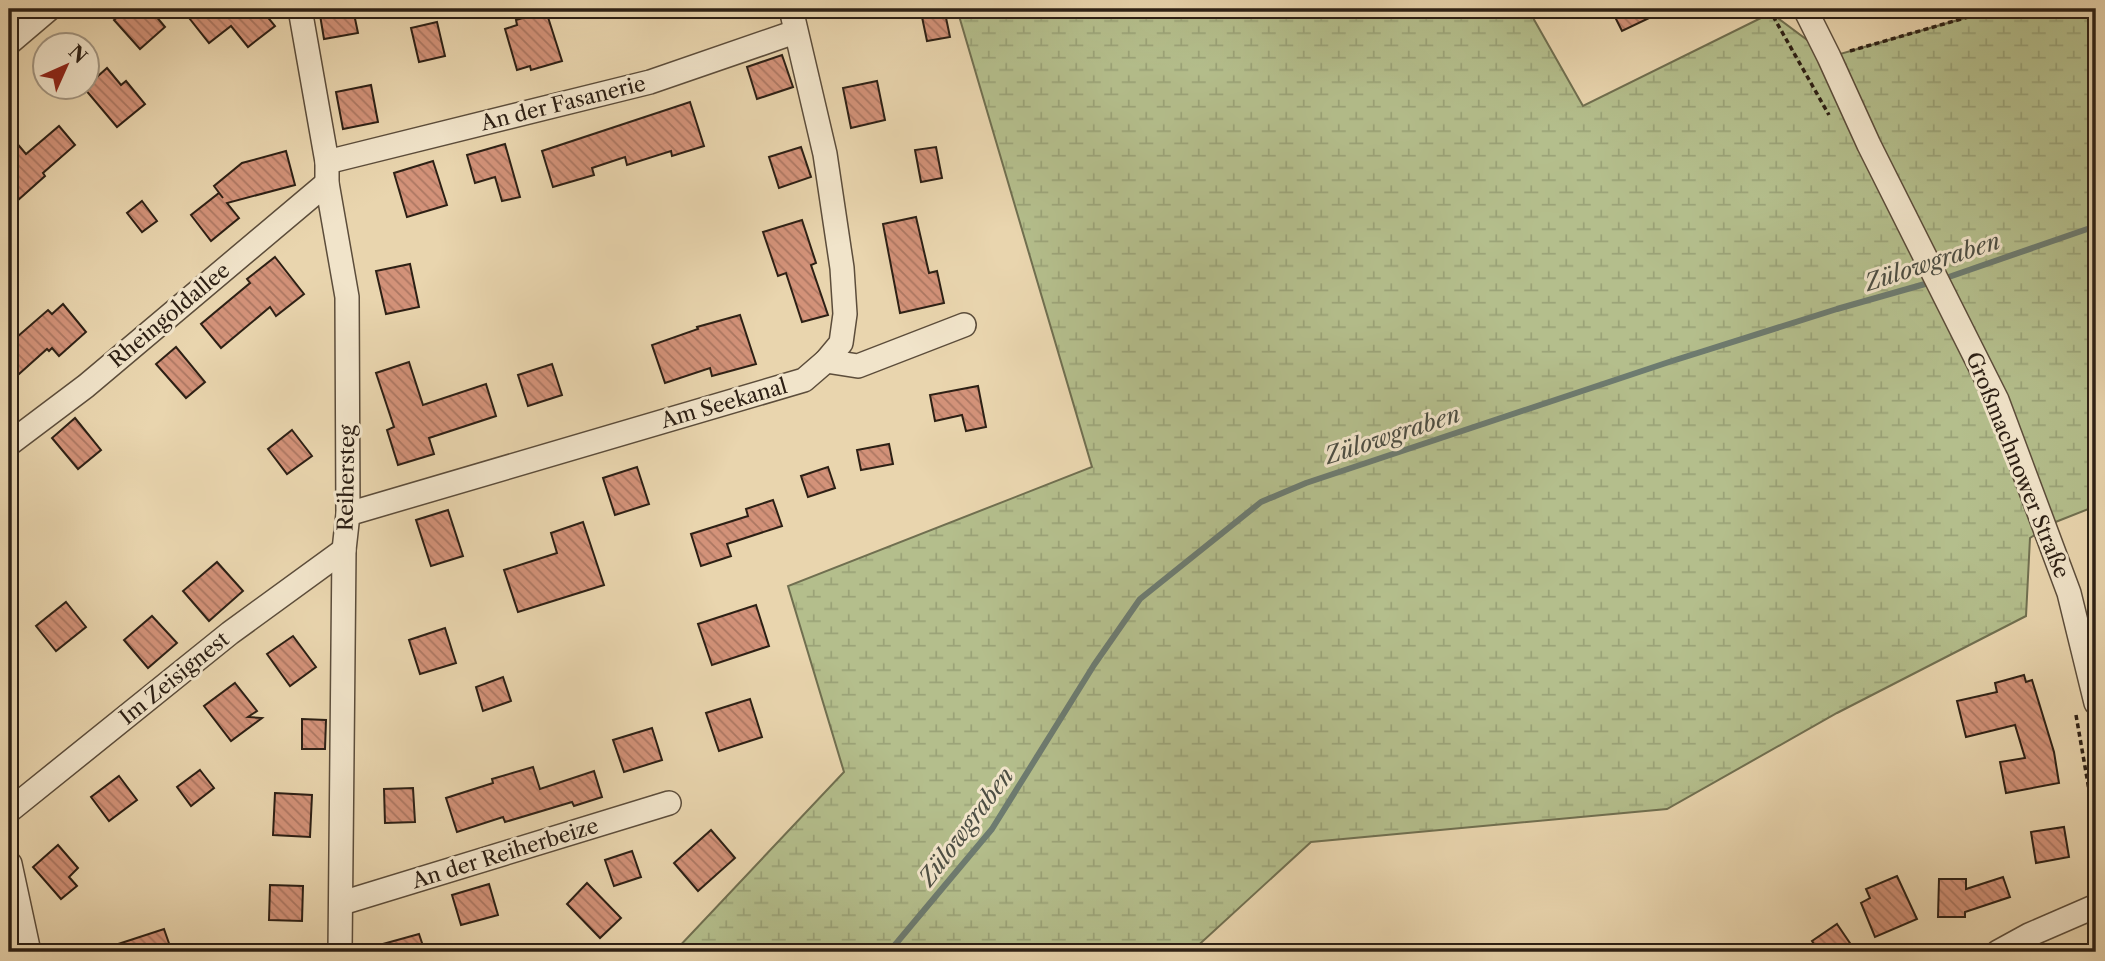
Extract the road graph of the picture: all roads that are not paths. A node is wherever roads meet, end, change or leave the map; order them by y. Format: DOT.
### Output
graph roads {
  1 [pos="49,9"];
  2 [pos="300,9"];
  3 [pos="792,9"];
  4 [pos="1805,9"];
  5 [pos="795,32"];
  6 [pos="9,43"];
  7 [pos="327,172"];
  8 [pos="964,326"];
  9 [pos="826,360"];
  10 [pos="9,444"];
  11 [pos="348,514"];
  12 [pos="344,550"];
  13 [pos="2085,705"];
  14 [pos="669,803"];
  15 [pos="9,811"];
  16 [pos="10,864"];
  17 [pos="342,903"];
  18 [pos="2096,906"];
  19 [pos="29,952"];
  20 [pos="341,952"];
  21 [pos="1998,952"];
  1 -- 6 [label="street"];
  2 -- 7 [label="street, Reihersteg"];
  3 -- 5 [label="street, Am Seekanal"];
  4 -- 13 [label="street, Großmachnower Straße"];
  5 -- 7 [label="street, An der Fasanerie"];
  5 -- 9 [label="street, Am Seekanal"];
  7 -- 10 [label="street, Rheingoldallee"];
  7 -- 11 [label="street, Reihersteg"];
  8 -- 9 [label="street"];
  9 -- 11 [label="street, Am Seekanal"];
  11 -- 12 [label="street, Reihersteg"];
  12 -- 15 [label="street, Im Zeisignest"];
  12 -- 17 [label="street, Reihersteg"];
  14 -- 17 [label="street, An der Reiherbeize"];
  16 -- 19 [label="street"];
  17 -- 20 [label="street, Reihersteg"];
  18 -- 21 [label="street"];
}
